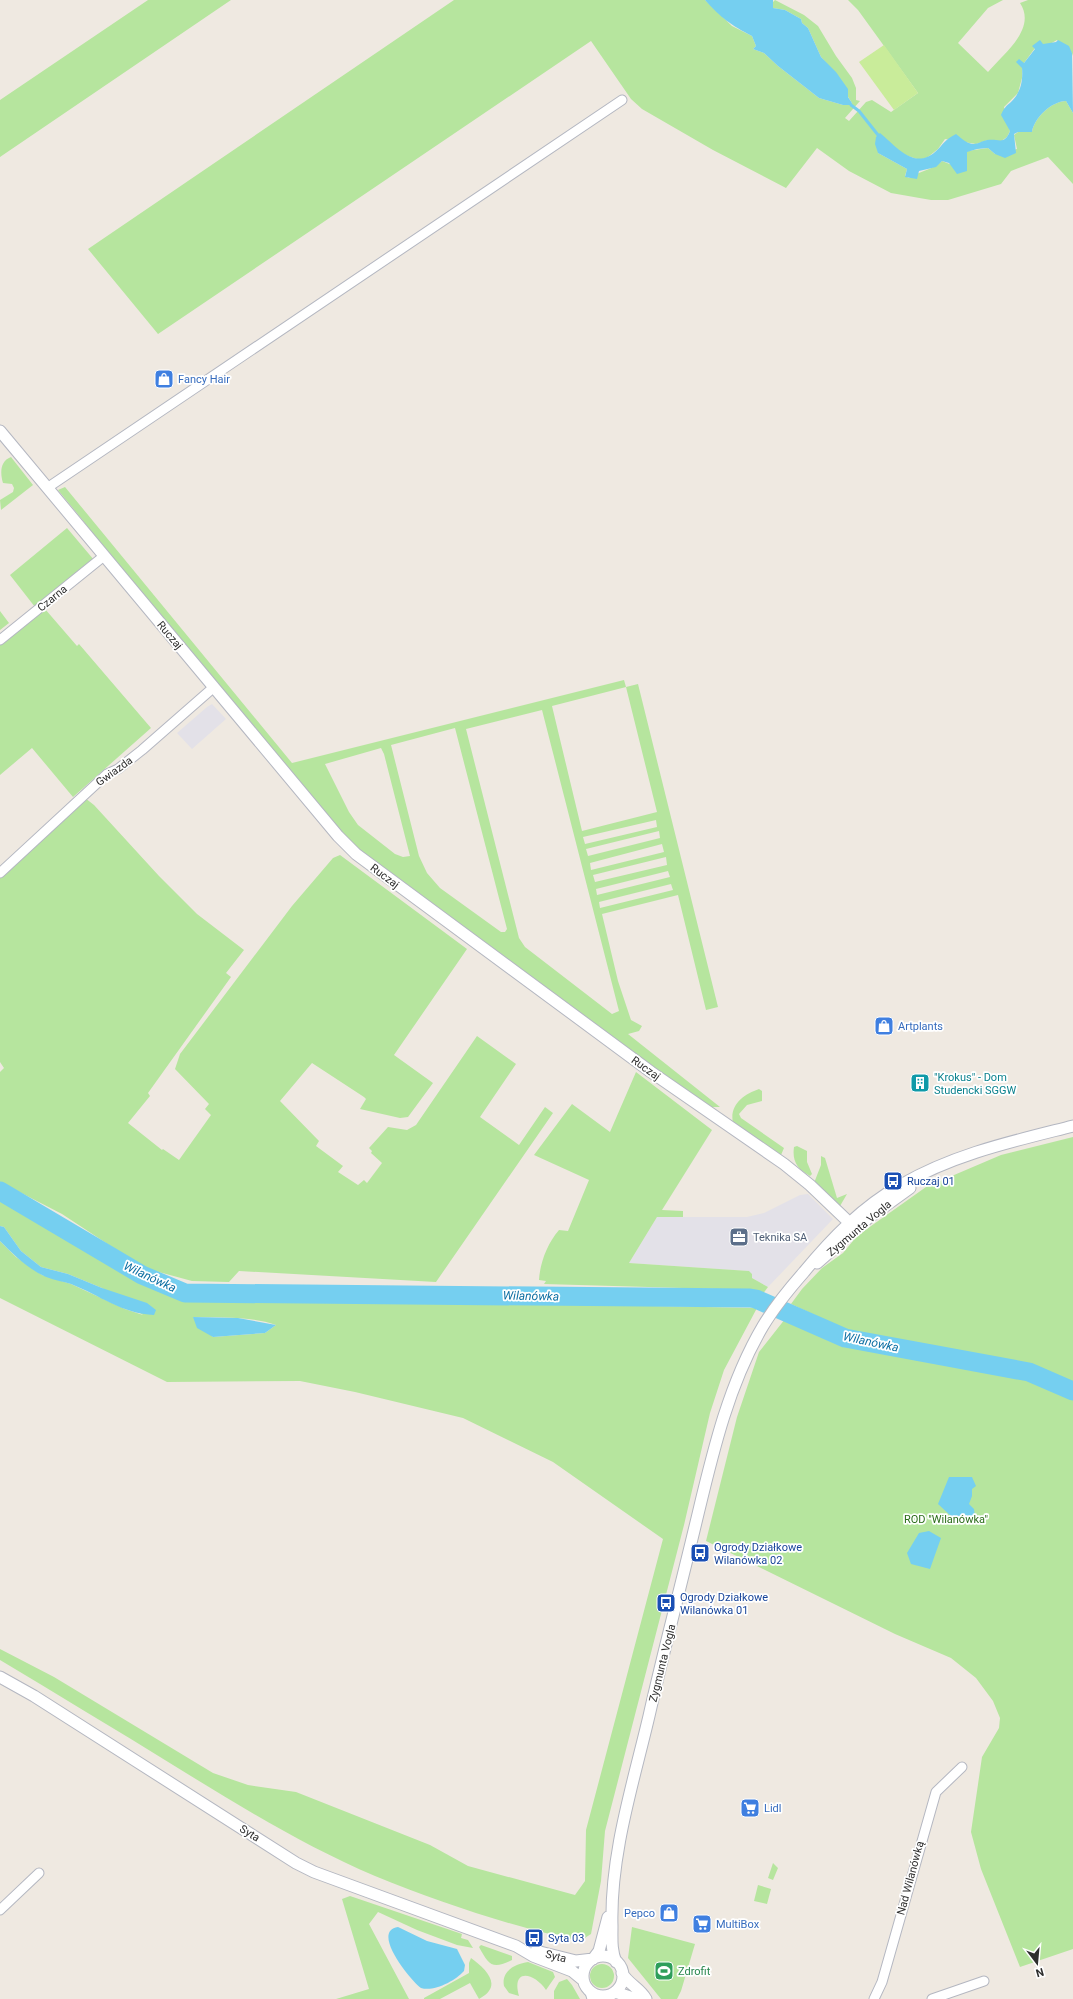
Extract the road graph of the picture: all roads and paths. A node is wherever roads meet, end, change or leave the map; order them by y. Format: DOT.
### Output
graph roads {
  1 [pos="622,100"];
  2 [pos="0,431"];
  3 [pos="47,488"];
  4 [pos="104,556"];
  5 [pos="0,640"];
  6 [pos="214,687"];
  7 [pos="0,873"];
  8 [pos="1073,1126"];
  9 [pos="853,1225"];
  10 [pos="0,1677"];
  11 [pos="962,1767"];
  12 [pos="38,1873"];
  13 [pos="611,1908"];
  14 [pos="0,1910"];
  15 [pos="520,1948"];
  16 [pos="593,1959"];
  17 [pos="616,1962"];
  18 [pos="622,1973"];
  19 [pos="583,1980"];
  20 [pos="984,1981"];
  21 [pos="611,1995"];
  22 [pos="591,1996"];
  23 [pos="636,1999"];
  24 [pos="646,1999"];
  25 [pos="874,1999"];
  26 [pos="932,1999"];
  1 -- 3 [label="street"];
  2 -- 3 [label="street, Ruczaj"];
  3 -- 4 [label="street, Ruczaj"];
  4 -- 5 [label="street, Czarna"];
  4 -- 6 [label="street, Ruczaj"];
  6 -- 7 [label="street, Gwiazda"];
  6 -- 9 [label="street, Ruczaj"];
  8 -- 9 [label="street, Zygmunta Vogla"];
  9 -- 13 [label="street, Zygmunta Vogla"];
  10 -- 15 [label="street, Syta"];
  11 -- 25 [label="street, Nad Wilanówką"];
  12 -- 14 [label="street"];
  13 -- 16 [label="street, Zygmunta Vogla"];
  13 -- 17 [label="street, Zygmunta Vogla"];
  15 -- 16 [label="street, Syta"];
  15 -- 19 [label="street, Syta"];
  16 -- 17 [label="street"];
  16 -- 19 [label="street"];
  17 -- 18 [label="street"];
  18 -- 21 [label="street"];
  18 -- 24 [label="street"];
  19 -- 22 [label="street"];
  20 -- 26 [label="street"];
  21 -- 22 [label="street"];
  21 -- 23 [label="street"];
}
